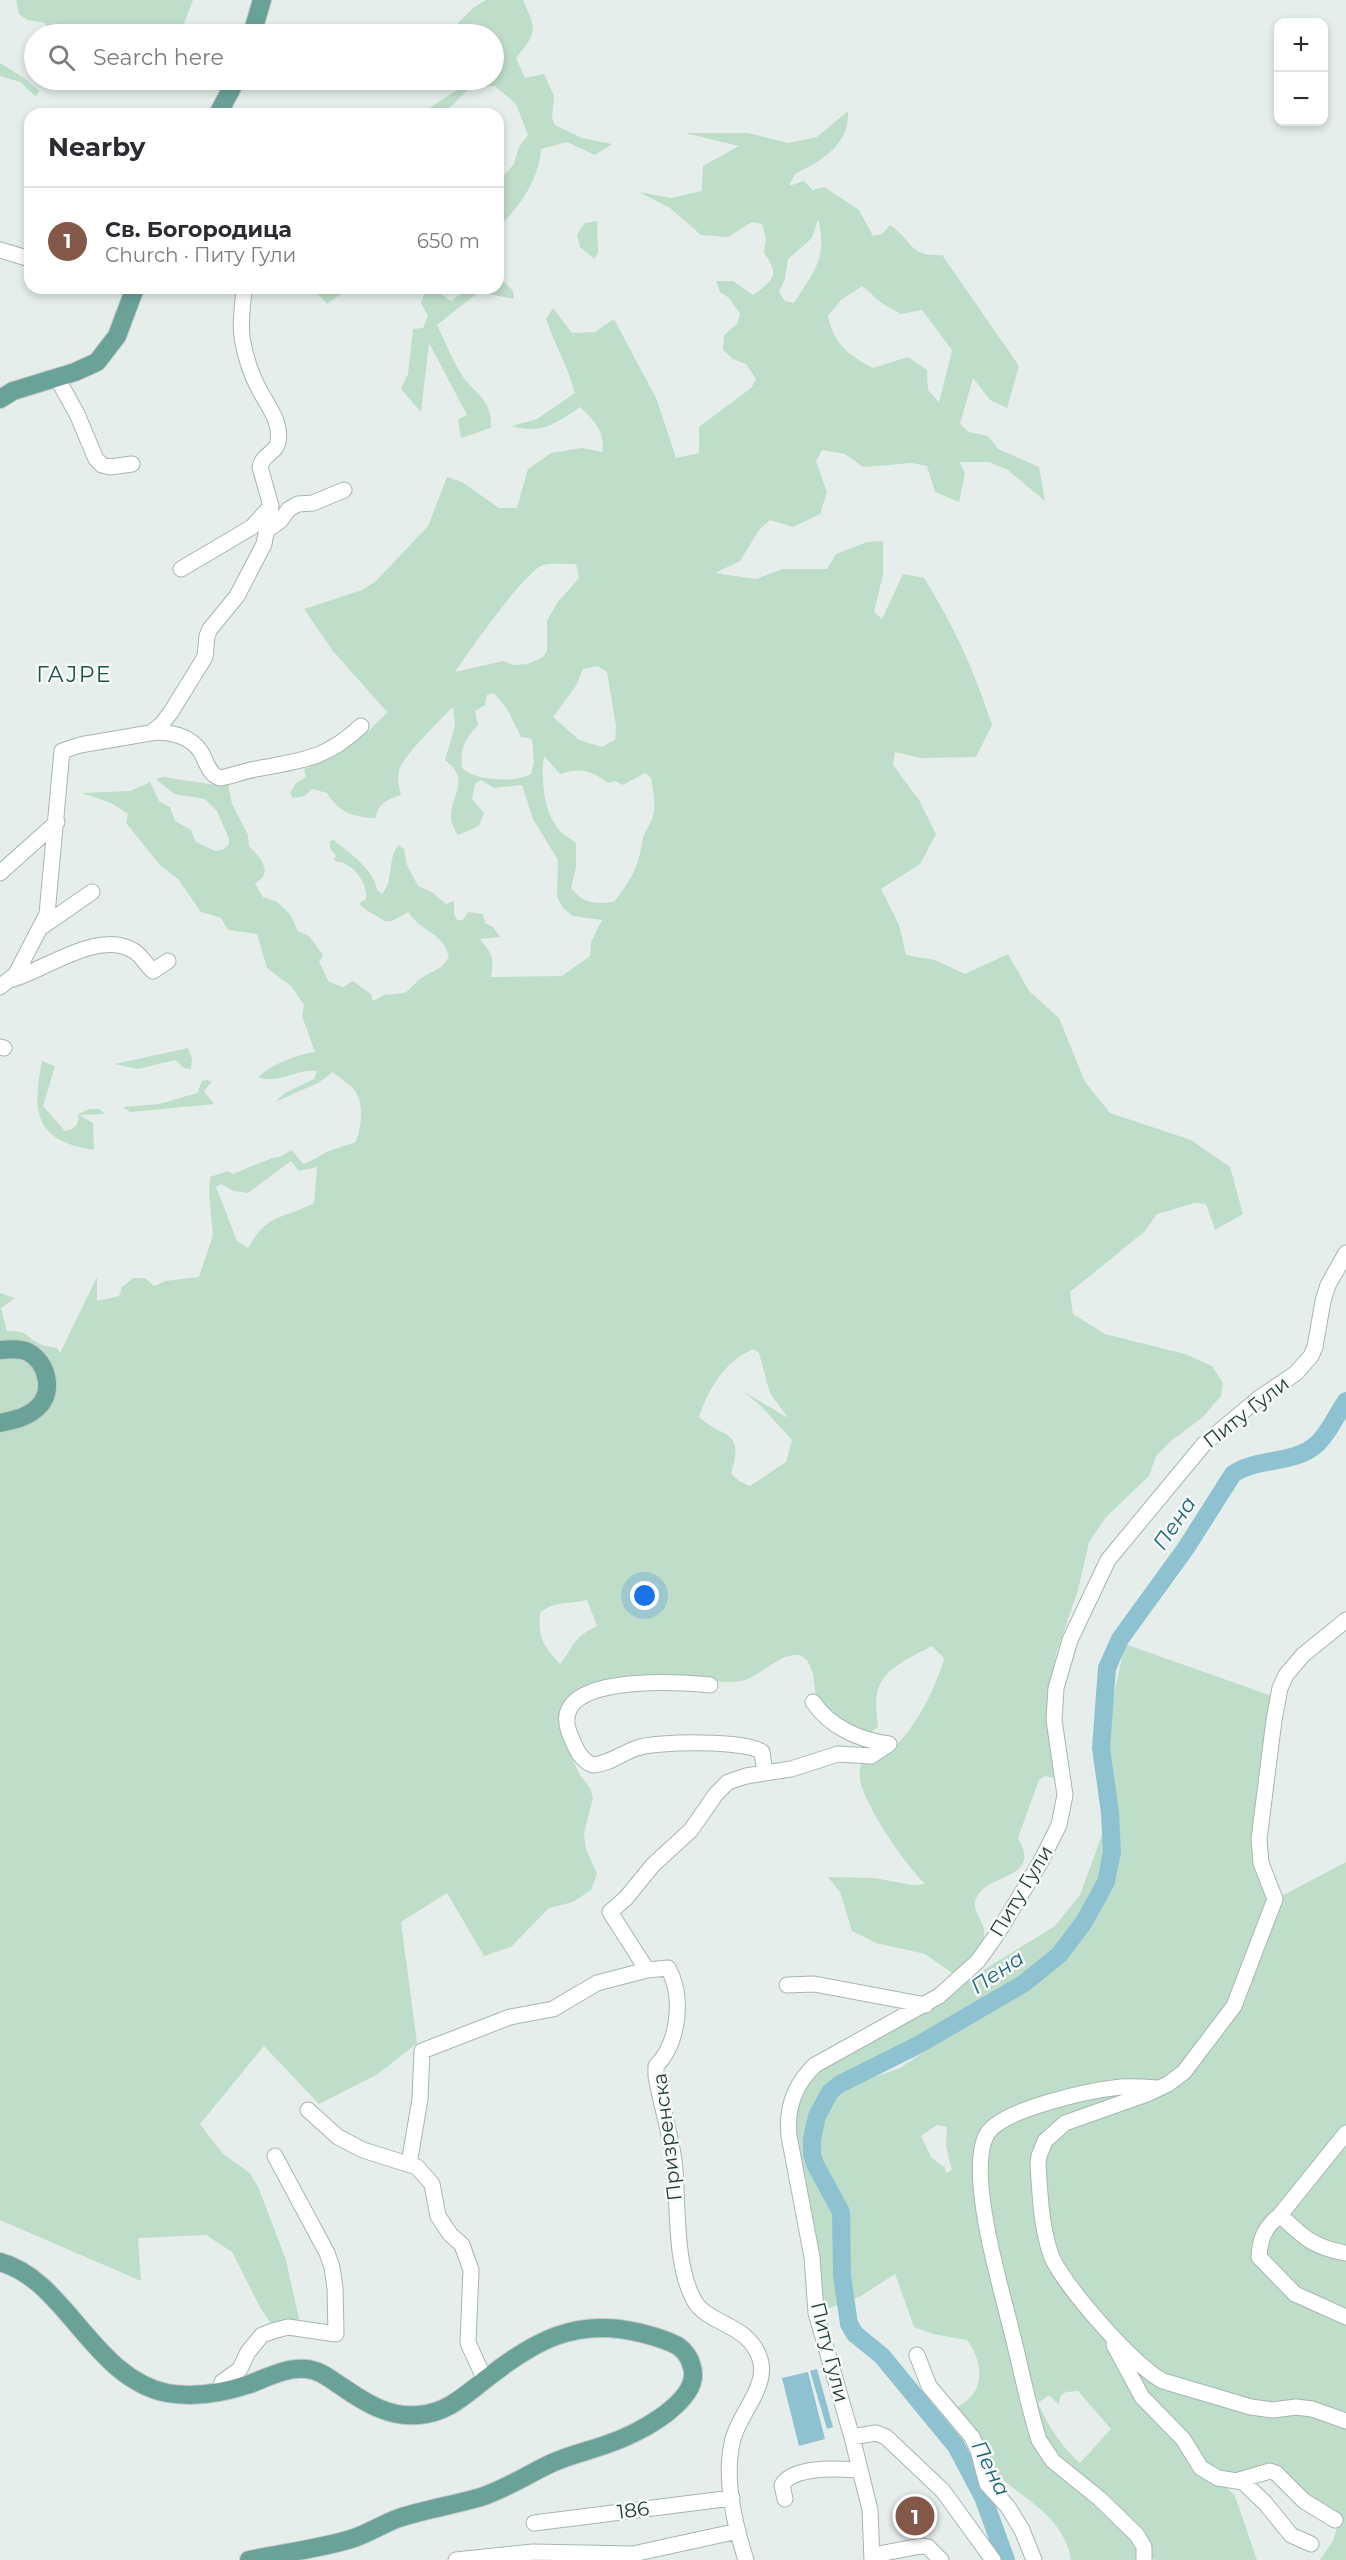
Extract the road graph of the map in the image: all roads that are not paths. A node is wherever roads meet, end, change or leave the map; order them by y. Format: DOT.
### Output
graph roads {
  1 [pos="262,0"];
  2 [pos="255,24"];
  3 [pos="231,90"];
  4 [pos="221,108"];
  5 [pos="0,250"];
  6 [pos="24,257"];
  7 [pos="133,294"];
  8 [pos="243,294"];
  9 [pos="57,378"];
  10 [pos="0,399"];
  11 [pos="132,464"];
  12 [pos="344,490"];
  13 [pos="271,506"];
  14 [pos="267,531"];
  15 [pos="181,569"];
  16 [pos="361,726"];
  17 [pos="150,733"];
  18 [pos="57,822"];
  19 [pos="0,873"];
  20 [pos="92,892"];
  21 [pos="41,928"];
  22 [pos="168,961"];
  23 [pos="6,983"];
  24 [pos="1346,1253"];
  25 [pos="0,1350"];
  26 [pos="0,1422"];
  27 [pos="1346,1620"];
  28 [pos="710,1685"];
  29 [pos="813,1702"];
  30 [pos="765,1773"];
  31 [pos="647,1970"];
  32 [pos="787,1985"];
  33 [pos="926,2005"];
  34 [pos="1120,2087"];
  35 [pos="1159,2088"];
  36 [pos="1124,2103"];
  37 [pos="308,2110"];
  38 [pos="1346,2133"];
  39 [pos="275,2156"];
  40 [pos="408,2164"];
  41 [pos="1280,2215"];
  42 [pos="1346,2253"];
  43 [pos="0,2262"];
  44 [pos="1346,2317"];
  45 [pos="1106,2329"];
  46 [pos="917,2355"];
  47 [pos="485,2380"];
  48 [pos="219,2393"];
  49 [pos="1346,2421"];
  50 [pos="852,2437"];
  51 [pos="860,2470"];
  52 [pos="1239,2481"];
  53 [pos="732,2498"];
  54 [pos="785,2499"];
  55 [pos="1335,2520"];
  56 [pos="534,2523"];
  57 [pos="738,2531"];
  58 [pos="1311,2544"];
  59 [pos="276,2557"];
  60 [pos="873,2558"];
  61 [pos="249,2560"];
  62 [pos="456,2560"];
  63 [pos="746,2560"];
  64 [pos="941,2560"];
  65 [pos="993,2560"];
  66 [pos="1034,2560"];
  67 [pos="1144,2560"];
  1 -- 2 [label="main road"];
  3 -- 4 [label="main road"];
  5 -- 6 [label="street"];
  7 -- 9 [label="main road"];
  8 -- 13 [label="street"];
  9 -- 10 [label="main road"];
  9 -- 11 [label="street"];
  12 -- 14 [label="street"];
  13 -- 14 [label="street"];
  13 -- 15 [label="street"];
  14 -- 17 [label="street"];
  16 -- 17 [label="street"];
  17 -- 18 [label="street"];
  18 -- 19 [label="street"];
  18 -- 21 [label="street"];
  20 -- 21 [label="street"];
  21 -- 23 [label="street"];
  22 -- 23 [label="street"];
  24 -- 33 [label="street, Питу Гули"];
  25 -- 26 [label="main road"];
  27 -- 35 [label="street"];
  28 -- 30 [label="street"];
  29 -- 30 [label="street"];
  30 -- 31 [label="street"];
  31 -- 40 [label="street"];
  31 -- 53 [label="street, Призренска"];
  32 -- 33 [label="street"];
  33 -- 50 [label="street, Питу Гули"];
  34 -- 35 [label="street"];
  34 -- 36 [label="street"];
  34 -- 67 [label="street"];
  35 -- 36 [label="street"];
  36 -- 45 [label="street"];
  37 -- 40 [label="street"];
  38 -- 41 [label="street"];
  39 -- 48 [label="street"];
  40 -- 47 [label="street"];
  41 -- 42 [label="street"];
  41 -- 44 [label="street"];
  43 -- 48 [label="main road"];
  45 -- 49 [label="street"];
  45 -- 52 [label="street"];
  46 -- 66 [label="street"];
  47 -- 48 [label="main road"];
  47 -- 59 [label="main road"];
  50 -- 51 [label="street, Питу Гули"];
  50 -- 65 [label="street"];
  51 -- 54 [label="street"];
  51 -- 60 [label="street, Питу Гули"];
  52 -- 55 [label="street"];
  52 -- 58 [label="street"];
  53 -- 56 [label="street, 186"];
  53 -- 57 [label="street, Призренска"];
  57 -- 62 [label="street"];
  57 -- 63 [label="street, Призренска"];
  59 -- 61 [label="main road"];
  60 -- 64 [label="street"];
}
